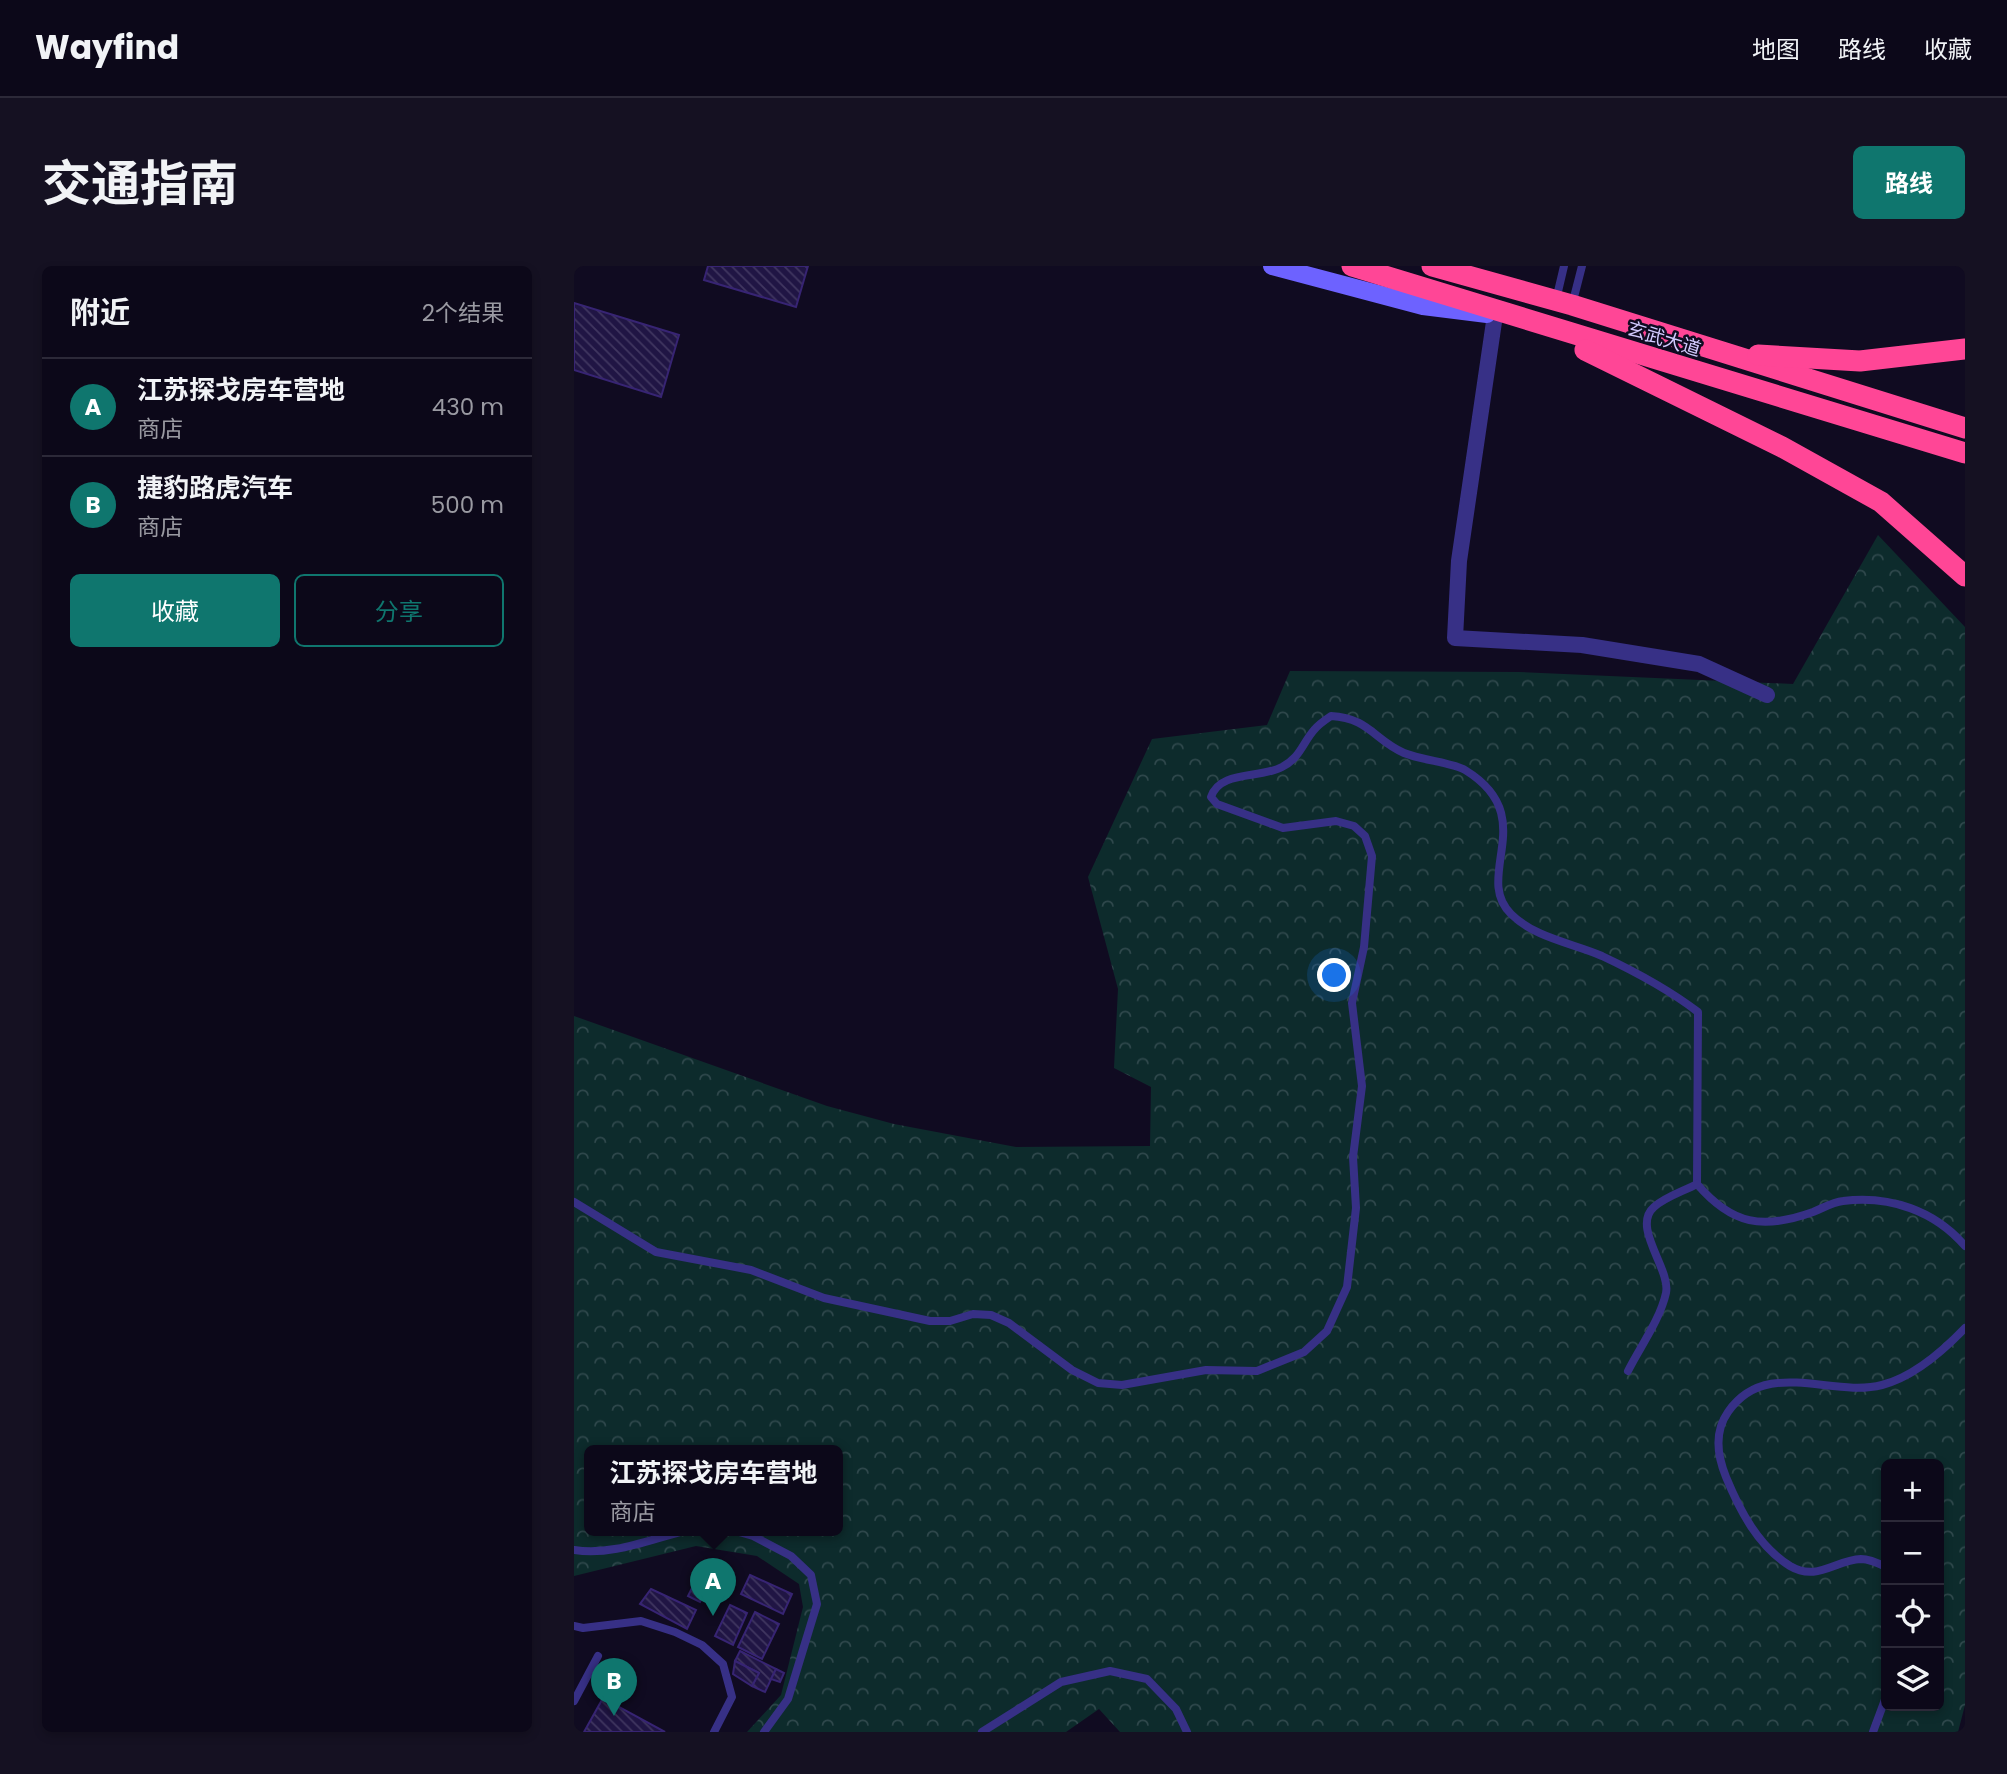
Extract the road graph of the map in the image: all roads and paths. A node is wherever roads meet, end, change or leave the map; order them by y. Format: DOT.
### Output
graph roads {
  1 [pos="1272,266"];
  2 [pos="1352,266"];
  3 [pos="1432,266"];
  4 [pos="1461,266"];
  5 [pos="1564,266"];
  6 [pos="1582,266"];
  7 [pos="1498,285"];
  8 [pos="1564,302"];
  9 [pos="1504,316"];
  10 [pos="1706,348"];
  11 [pos="1965,349"];
  12 [pos="1965,428"];
  13 [pos="1965,453"];
  14 [pos="1965,576"];
  15 [pos="1767,695"];
  16 [pos="1698,1184"];
  17 [pos="574,1202"];
  18 [pos="1965,1246"];
  19 [pos="1965,1328"];
  20 [pos="1628,1371"];
  21 [pos="667,1536"];
  22 [pos="753,1536"];
  23 [pos="574,1550"];
  24 [pos="1881,1565"];
  25 [pos="574,1626"];
  26 [pos="598,1656"];
  27 [pos="574,1701"];
  28 [pos="1881,1710"];
  29 [pos="714,1732"];
  30 [pos="764,1732"];
  31 [pos="982,1732"];
  32 [pos="1187,1732"];
  33 [pos="1873,1732"];
  1 -- 9 [label="street"];
  2 -- 9 [label="highway, 玄武大道"];
  3 -- 7 [label="highway, 玄武大道"];
  4 -- 7 [label="street"];
  5 -- 8 [label="lane"];
  6 -- 8 [label="lane"];
  7 -- 8 [label="highway, 玄武大道"];
  8 -- 10 [label="highway, 玄武大道"];
  9 -- 13 [label="highway, 玄武大道"];
  9 -- 14 [label="highway"];
  9 -- 15 [label="street"];
  10 -- 11 [label="highway"];
  10 -- 12 [label="highway, 玄武大道"];
  16 -- 17 [label="lane"];
  16 -- 18 [label="lane"];
  16 -- 20 [label="lane"];
  19 -- 24 [label="lane"];
  21 -- 23 [label="lane"];
  22 -- 30 [label="lane"];
  25 -- 29 [label="lane"];
  26 -- 27 [label="lane"];
  28 -- 33 [label="lane"];
  31 -- 32 [label="lane"];
}
